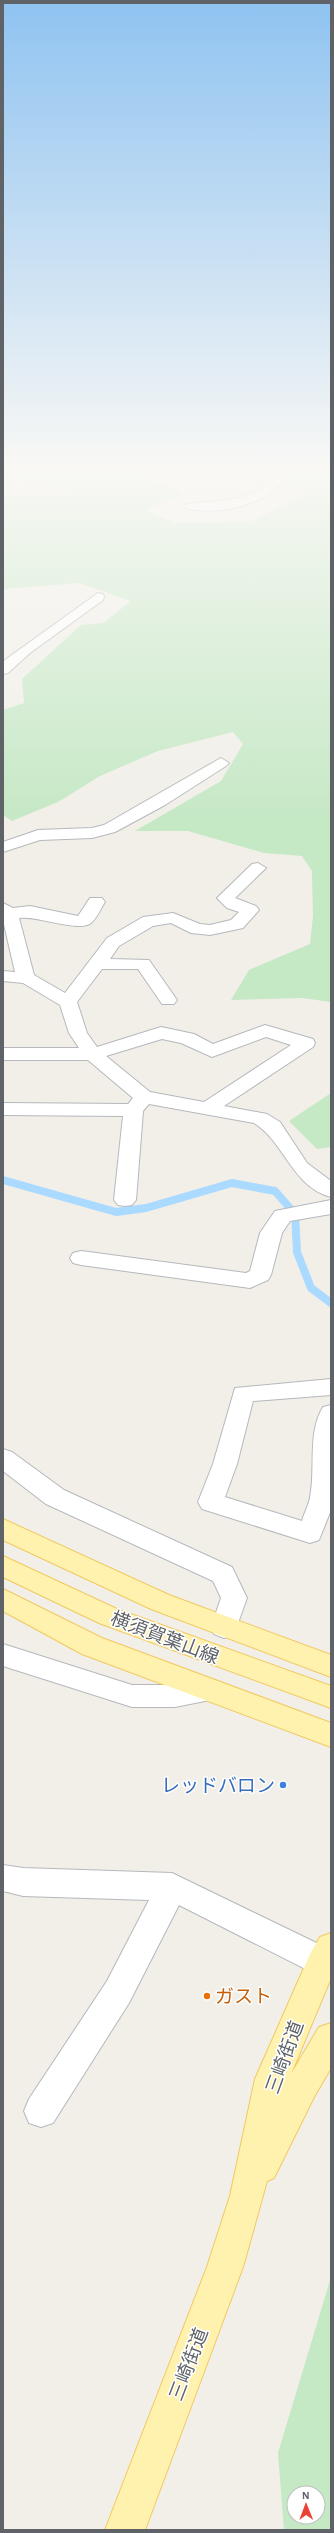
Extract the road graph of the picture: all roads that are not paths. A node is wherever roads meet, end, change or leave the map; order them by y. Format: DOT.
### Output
graph roads {
  1 [pos="98,597"];
  2 [pos="3,670"];
  3 [pos="221,763"];
  4 [pos="3,847"];
  5 [pos="258,868"];
  6 [pos="96,902"];
  7 [pos="7,911"];
  8 [pos="98,964"];
  9 [pos="3,976"];
  10 [pos="27,978"];
  11 [pos="168,1000"];
  12 [pos="68,1002"];
  13 [pos="3,1054"];
  14 [pos="93,1054"];
  15 [pos="139,1104"];
  16 [pos="3,1109"];
  17 [pos="206,1109"];
  18 [pos="331,1191"];
  19 [pos="125,1200"];
  20 [pos="331,1207"];
  21 [pos="81,1258"];
  22 [pos="331,1388"];
  23 [pos="331,1413"];
  24 [pos="3,1458"];
  25 [pos="3,1529"];
  26 [pos="3,1566"];
  27 [pos="3,1599"];
  28 [pos="224,1627"];
  29 [pos="3,1655"];
  30 [pos="331,1666"];
  31 [pos="210,1690"];
  32 [pos="331,1697"];
  33 [pos="331,1735"];
  34 [pos="3,1878"];
  35 [pos="172,1887"];
  36 [pos="328,1959"];
  37 [pos="331,2038"];
  38 [pos="41,2111"];
  39 [pos="247,2196"];
  40 [pos="125,2530"];
  1 -- 2 [label="street"];
  3 -- 4 [label="street"];
  5 -- 8 [label="street"];
  6 -- 7 [label="street"];
  7 -- 10 [label="street"];
  8 -- 11 [label="street"];
  8 -- 12 [label="street"];
  9 -- 10 [label="street"];
  10 -- 12 [label="street"];
  12 -- 14 [label="street"];
  13 -- 14 [label="street"];
  14 -- 15 [label="street"];
  14 -- 17 [label="street"];
  15 -- 16 [label="street"];
  15 -- 17 [label="street"];
  15 -- 19 [label="street"];
  17 -- 18 [label="street"];
  20 -- 21 [label="street"];
  22 -- 23 [label="street"];
  24 -- 28 [label="street"];
  25 -- 28 [label="main road"];
  26 -- 32 [label="main road, 横須賀葉山線"];
  27 -- 31 [label="main road"];
  28 -- 30 [label="main road"];
  29 -- 31 [label="street"];
  31 -- 33 [label="main road"];
  34 -- 35 [label="street"];
  35 -- 36 [label="street"];
  35 -- 38 [label="street"];
  36 -- 39 [label="main road, 三崎街道"];
  37 -- 39 [label="main road, 三崎街道"];
  39 -- 40 [label="main road, 三崎街道"];
}
